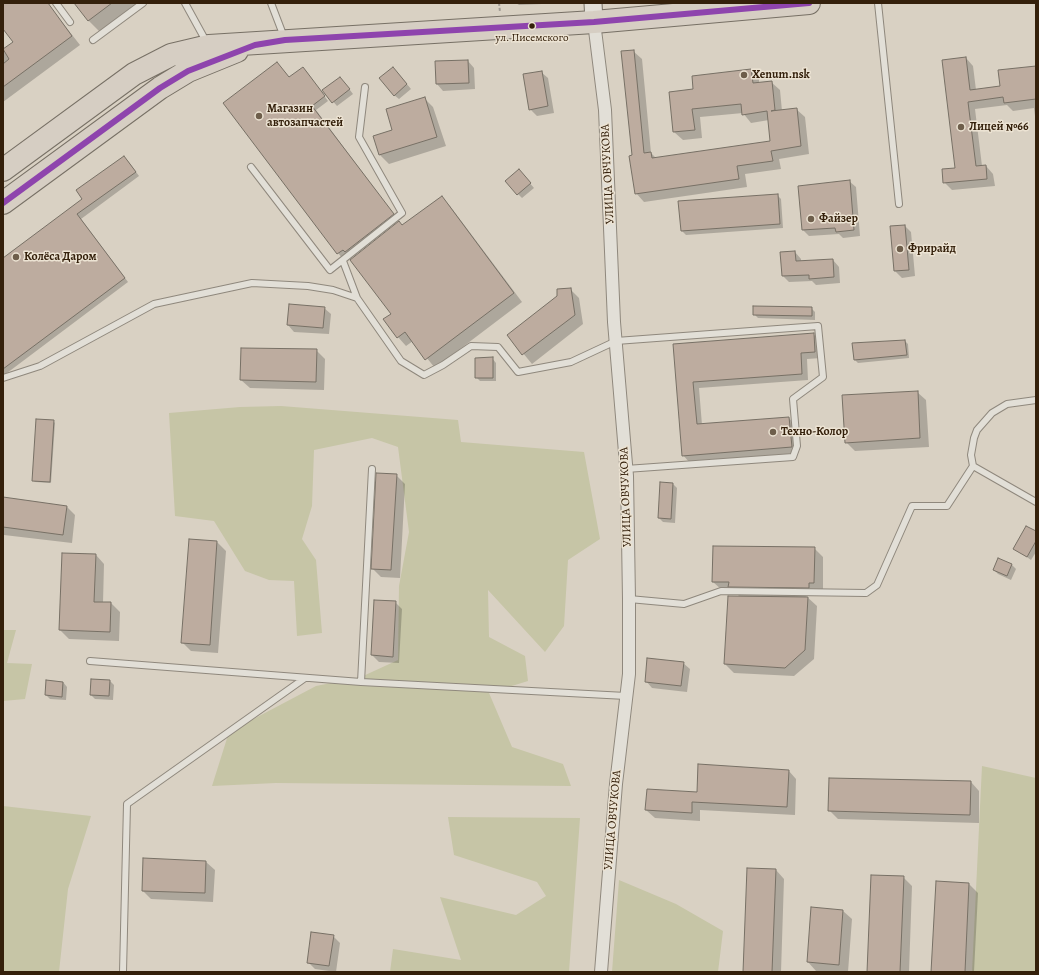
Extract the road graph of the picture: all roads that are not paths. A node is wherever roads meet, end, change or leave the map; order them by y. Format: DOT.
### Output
graph roads {
  1 [pos="56,3"];
  2 [pos="143,3"];
  3 [pos="185,3"];
  4 [pos="270,3"];
  5 [pos="810,3"];
  6 [pos="878,3"];
  7 [pos="593,12"];
  8 [pos="70,22"];
  9 [pos="93,40"];
  10 [pos="285,40"];
  11 [pos="255,45"];
  12 [pos="209,46"];
  13 [pos="365,87"];
  14 [pos="58,130"];
  15 [pos="74,151"];
  16 [pos="251,167"];
  17 [pos="3,170"];
  18 [pos="3,203"];
  19 [pos="899,204"];
  20 [pos="343,261"];
  21 [pos="357,298"];
  22 [pos="616,341"];
  23 [pos="3,378"];
  24 [pos="1036,400"];
  25 [pos="973,466"];
  26 [pos="372,469"];
  27 [pos="626,469"];
  28 [pos="1036,502"];
  29 [pos="629,599"];
  30 [pos="90,661"];
  31 [pos="305,678"];
  32 [pos="361,682"];
  33 [pos="626,696"];
  34 [pos="123,972"];
  35 [pos="601,972"];
  1 -- 8 [label="lane"];
  2 -- 9 [label="lane"];
  3 -- 12 [label="lane"];
  4 -- 10 [label="lane"];
  5 -- 7 [label="highway"];
  6 -- 19 [label="lane"];
  7 -- 10 [label="highway"];
  7 -- 22 [label="street, УЛИЦА ОВЧУКОВА"];
  10 -- 11 [label="highway"];
  11 -- 12 [label="highway"];
  11 -- 15 [label="highway"];
  12 -- 14 [label="highway"];
  13 -- 20 [label="lane"];
  14 -- 15 [label="highway"];
  14 -- 17 [label="highway"];
  15 -- 18 [label="highway"];
  16 -- 20 [label="lane"];
  20 -- 21 [label="lane"];
  21 -- 22 [label="lane"];
  21 -- 23 [label="lane"];
  22 -- 27 [label="street, УЛИЦА ОВЧУКОВА"];
  22 -- 27 [label="lane"];
  24 -- 25 [label="lane"];
  25 -- 28 [label="lane"];
  25 -- 29 [label="lane"];
  26 -- 32 [label="lane"];
  27 -- 29 [label="street, УЛИЦА ОВЧУКОВА"];
  29 -- 33 [label="street, УЛИЦА ОВЧУКОВА"];
  30 -- 31 [label="lane"];
  31 -- 32 [label="lane"];
  31 -- 34 [label="lane"];
  32 -- 33 [label="lane"];
  33 -- 35 [label="street, УЛИЦА ОВЧУКОВА"];
}
